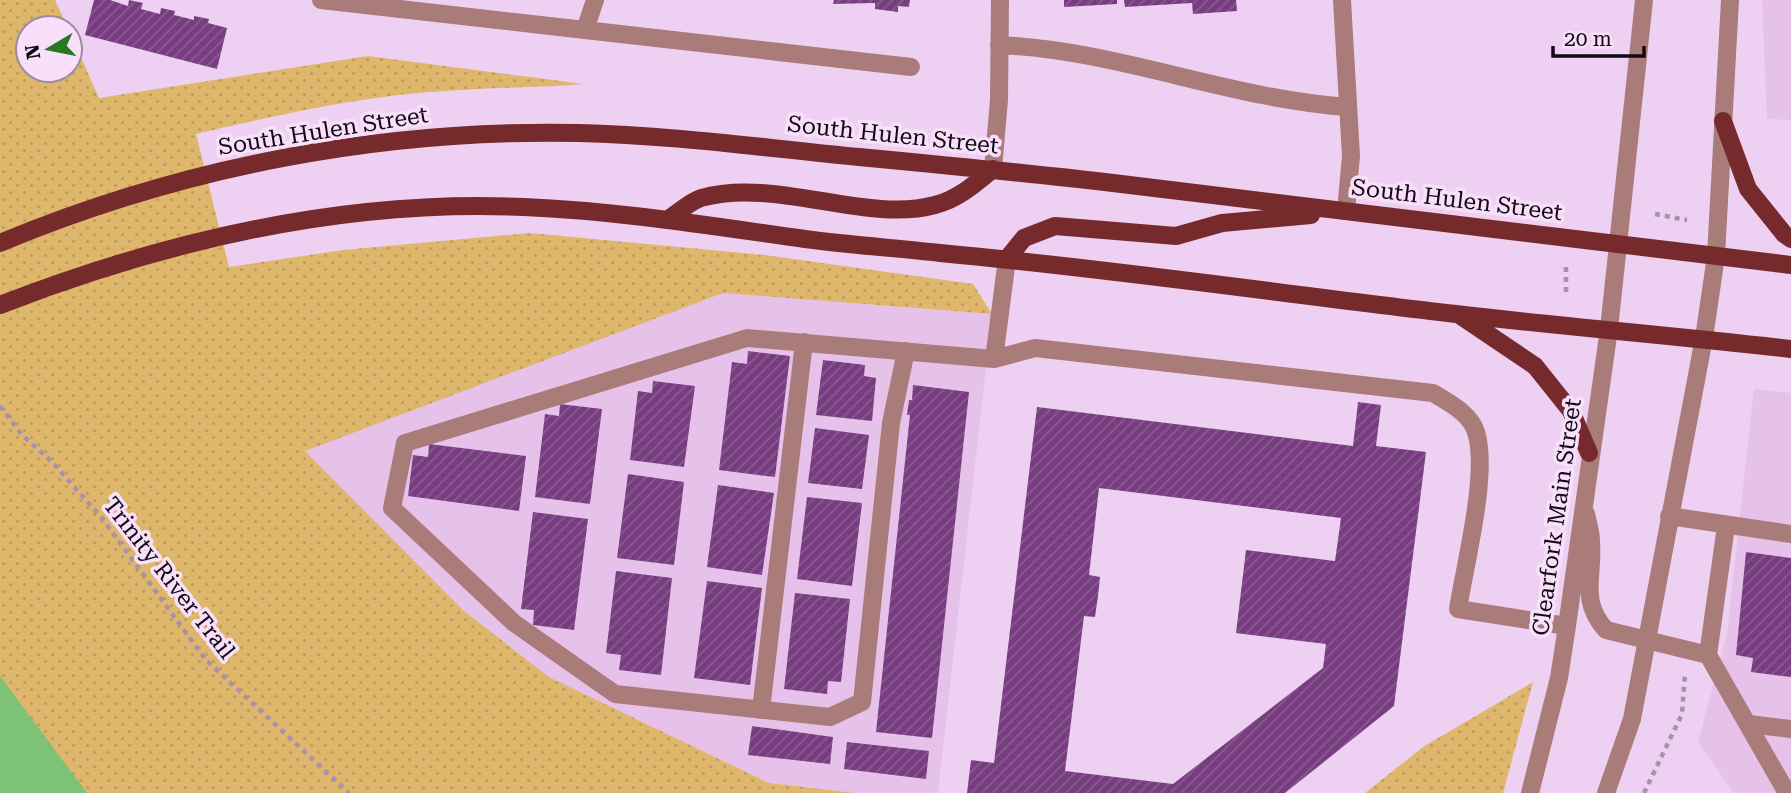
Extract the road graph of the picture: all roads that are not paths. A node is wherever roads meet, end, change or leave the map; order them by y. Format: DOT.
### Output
graph roads {
  1 [pos="321,0"];
  2 [pos="595,0"];
  3 [pos="1000,0"];
  4 [pos="1342,0"];
  5 [pos="1644,0"];
  6 [pos="1730,0"];
  7 [pos="585,30"];
  8 [pos="999,45"];
  9 [pos="911,67"];
  10 [pos="1348,107"];
  11 [pos="1723,121"];
  12 [pos="993,169"];
  13 [pos="1346,211"];
  14 [pos="670,218"];
  15 [pos="1791,239"];
  16 [pos="0,243"];
  17 [pos="1619,245"];
  18 [pos="1716,256"];
  19 [pos="1007,259"];
  20 [pos="1791,265"];
  21 [pos="0,305"];
  22 [pos="1458,314"];
  23 [pos="1609,329"];
  24 [pos="1704,338"];
  25 [pos="804,342"];
  26 [pos="1791,349"];
  27 [pos="906,351"];
  28 [pos="994,359"];
  29 [pos="1589,453"];
  30 [pos="1583,496"];
  31 [pos="1669,516"];
  32 [pos="1726,526"];
  33 [pos="1791,534"];
  34 [pos="1567,626"];
  35 [pos="1645,640"];
  36 [pos="1709,654"];
  37 [pos="761,710"];
  38 [pos="1749,724"];
  39 [pos="1791,729"];
  40 [pos="1530,793"];
  41 [pos="1606,793"];
  42 [pos="1787,793"];
  1 -- 7 [label="street"];
  2 -- 7 [label="street"];
  3 -- 8 [label="street"];
  4 -- 10 [label="street"];
  5 -- 17 [label="street, Clearfork Main Street"];
  6 -- 11 [label="street"];
  7 -- 9 [label="street"];
  8 -- 10 [label="street"];
  8 -- 12 [label="street"];
  10 -- 13 [label="street"];
  11 -- 15 [label="main road"];
  11 -- 18 [label="street"];
  12 -- 13 [label="main road, South Hulen Street"];
  12 -- 14 [label="main road"];
  12 -- 16 [label="main road, South Hulen Street"];
  13 -- 17 [label="main road, South Hulen Street"];
  13 -- 19 [label="main road"];
  14 -- 19 [label="main road"];
  14 -- 21 [label="main road"];
  17 -- 18 [label="main road, South Hulen Street"];
  17 -- 23 [label="street, Clearfork Main Street"];
  18 -- 20 [label="main road, South Hulen Street"];
  18 -- 24 [label="street"];
  19 -- 22 [label="main road"];
  19 -- 28 [label="street"];
  22 -- 23 [label="main road"];
  22 -- 29 [label="main road"];
  23 -- 24 [label="main road"];
  23 -- 29 [label="street, Clearfork Main Street"];
  24 -- 26 [label="main road"];
  24 -- 31 [label="street"];
  25 -- 27 [label="street"];
  25 -- 37 [label="street"];
  25 -- 37 [label="street"];
  27 -- 28 [label="street"];
  27 -- 37 [label="street"];
  28 -- 34 [label="street"];
  29 -- 30 [label="street, Clearfork Main Street"];
  30 -- 34 [label="street, Clearfork Main Street"];
  30 -- 35 [label="street"];
  31 -- 32 [label="street"];
  31 -- 35 [label="street"];
  32 -- 33 [label="street"];
  32 -- 36 [label="street"];
  34 -- 40 [label="street, Clearfork Main Street"];
  35 -- 36 [label="street"];
  35 -- 41 [label="street"];
  36 -- 38 [label="street"];
  38 -- 39 [label="street"];
  38 -- 42 [label="street"];
}
